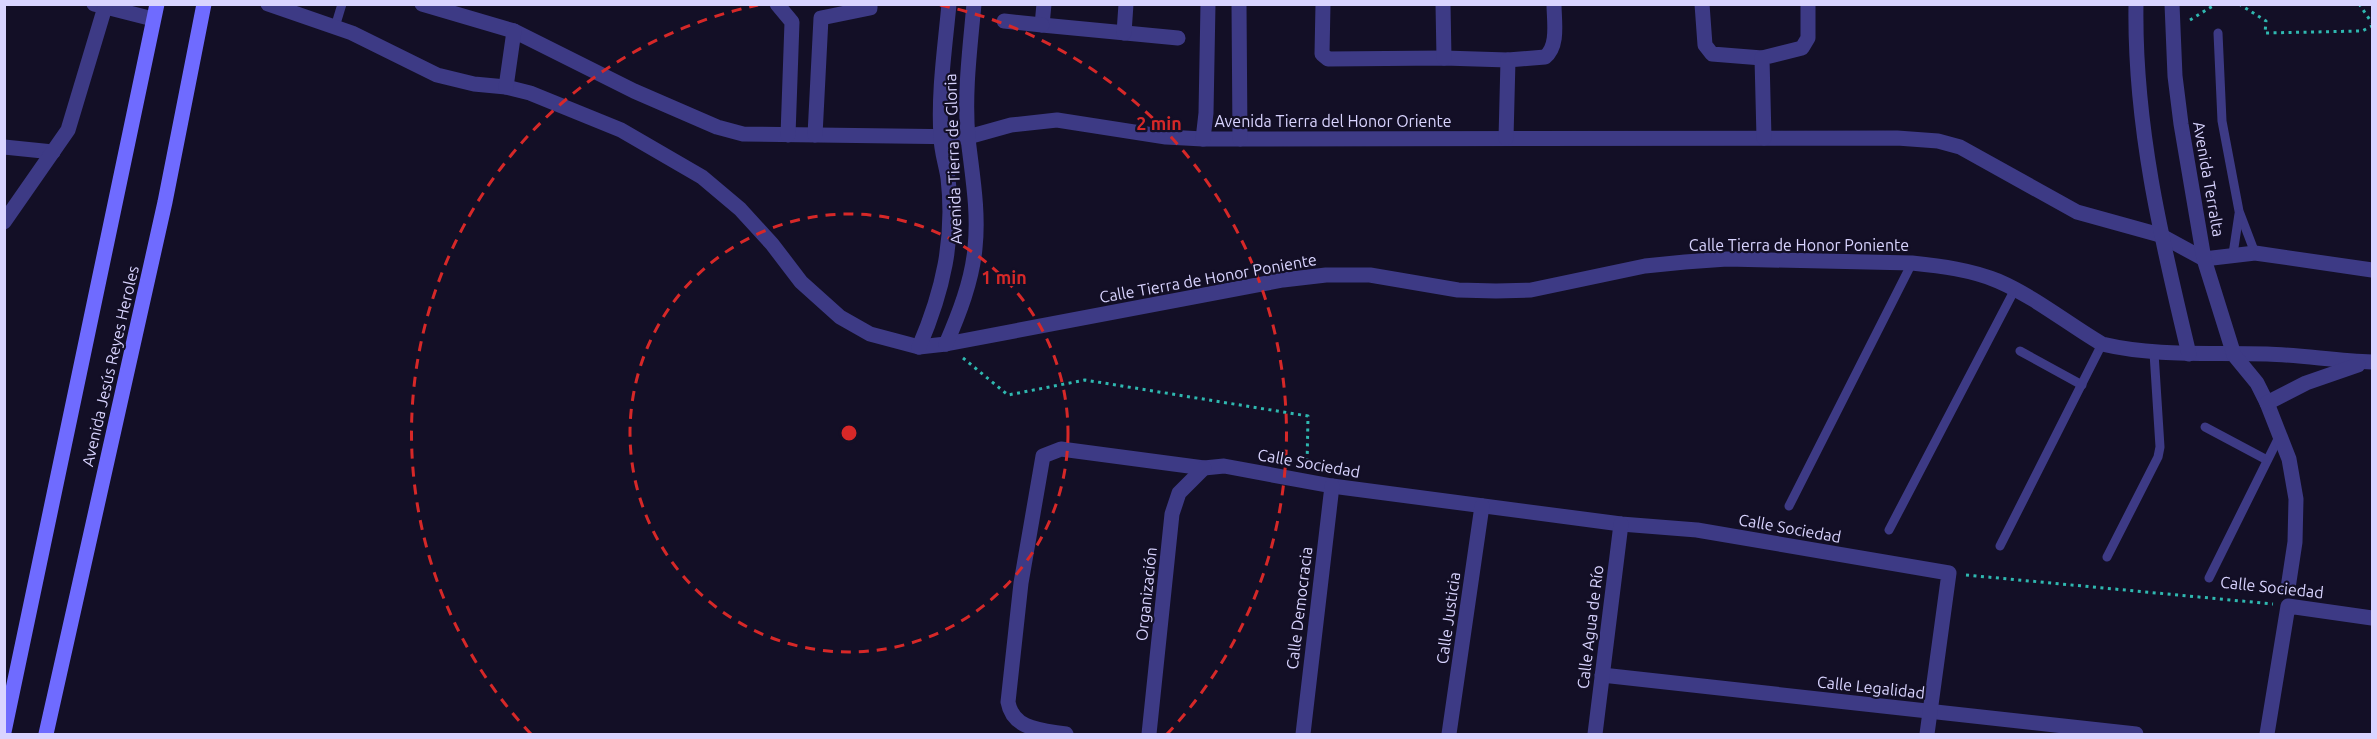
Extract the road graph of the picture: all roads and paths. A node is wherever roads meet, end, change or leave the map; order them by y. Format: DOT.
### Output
graph roads {
  1 [pos="204,4"];
  2 [pos="268,4"];
  3 [pos="342,4"];
  4 [pos="422,4"];
  5 [pos="777,4"];
  6 [pos="870,4"];
  7 [pos="949,4"];
  8 [pos="974,4"];
  9 [pos="1044,4"];
  10 [pos="1126,4"];
  11 [pos="1208,4"];
  12 [pos="1239,4"];
  13 [pos="1323,4"];
  14 [pos="1443,4"];
  15 [pos="1554,4"];
  16 [pos="1702,4"];
  17 [pos="1808,4"];
  18 [pos="2136,4"];
  19 [pos="2172,4"];
  20 [pos="2216,4"];
  21 [pos="2239,4"];
  22 [pos="2359,4"];
  23 [pos="100,6"];
  24 [pos="155,12"];
  25 [pos="1004,21"];
  26 [pos="2373,24"];
  27 [pos="1042,25"];
  28 [pos="335,27"];
  29 [pos="2172,30"];
  30 [pos="514,31"];
  31 [pos="1124,33"];
  32 [pos="2218,33"];
  33 [pos="1178,38"];
  34 [pos="1444,58"];
  35 [pos="1762,58"];
  36 [pos="1508,60"];
  37 [pos="506,87"];
  38 [pos="788,135"];
  39 [pos="815,135"];
  40 [pos="968,137"];
  41 [pos="941,138"];
  42 [pos="1506,138"];
  43 [pos="1764,138"];
  44 [pos="1203,139"];
  45 [pos="1240,139"];
  46 [pos="4,147"];
  47 [pos="53,152"];
  48 [pos="2239,212"];
  49 [pos="4,222"];
  50 [pos="2160,235"];
  51 [pos="2255,253"];
  52 [pos="2233,254"];
  53 [pos="2204,259"];
  54 [pos="1912,263"];
  55 [pos="2373,270"];
  56 [pos="2014,289"];
  57 [pos="946,344"];
  58 [pos="2102,344"];
  59 [pos="919,347"];
  60 [pos="2020,351"];
  61 [pos="2154,353"];
  62 [pos="2189,354"];
  63 [pos="2234,355"];
  64 [pos="2369,362"];
  65 [pos="2082,385"];
  66 [pos="2267,403"];
  67 [pos="2205,427"];
  68 [pos="2280,435"];
  69 [pos="2267,460"];
  70 [pos="1204,468"];
  71 [pos="1307,480"];
  72 [pos="1332,486"];
  73 [pos="1482,506"];
  74 [pos="1789,506"];
  75 [pos="1621,524"];
  76 [pos="1889,530"];
  77 [pos="2000,546"];
  78 [pos="2107,557"];
  79 [pos="1949,573"];
  80 [pos="2210,578"];
  81 [pos="2288,588"];
  82 [pos="2288,606"];
  83 [pos="2373,618"];
  84 [pos="1602,675"];
  85 [pos="1930,712"];
  86 [pos="4,732"];
  87 [pos="46,735"];
  88 [pos="1066,735"];
  89 [pos="1149,735"];
  90 [pos="1303,735"];
  91 [pos="1449,735"];
  92 [pos="1595,735"];
  93 [pos="1927,735"];
  94 [pos="2136,735"];
  95 [pos="2267,735"];
  1 -- 87 [label="street, Avenida Jesús Reyes Heroles"];
  2 -- 28 [label="street, Calle Tierra de Honor Poniente"];
  3 -- 28 [label="lane"];
  4 -- 30 [label="street, Avenida Tierra del Honor Oriente"];
  5 -- 38 [label="street"];
  6 -- 39 [label="street"];
  7 -- 41 [label="street, Avenida Tierra de Gloria"];
  8 -- 40 [label="street, Avenida Tierra de Gloria"];
  9 -- 27 [label="street"];
  10 -- 31 [label="street"];
  11 -- 44 [label="street"];
  12 -- 45 [label="street"];
  13 -- 34 [label="street"];
  14 -- 34 [label="street"];
  15 -- 36 [label="street"];
  16 -- 35 [label="street"];
  17 -- 35 [label="street"];
  18 -- 50 [label="street"];
  19 -- 29 [label="street, Avenida Terralta"];
  20 -- 29 [label="path"];
  21 -- 26 [label="path"];
  22 -- 26 [label="path"];
  23 -- 24 [label="street"];
  23 -- 47 [label="street"];
  24 -- 86 [label="street, Avenida Jesús Reyes Heroles"];
  25 -- 27 [label="street"];
  27 -- 31 [label="street"];
  28 -- 37 [label="street, Calle Tierra de Honor Poniente"];
  29 -- 53 [label="street, Avenida Terralta"];
  30 -- 37 [label="street"];
  30 -- 38 [label="street, Avenida Tierra del Honor Oriente"];
  31 -- 33 [label="street"];
  32 -- 48 [label="lane"];
  34 -- 36 [label="street"];
  35 -- 43 [label="street"];
  36 -- 42 [label="street"];
  37 -- 59 [label="street, Calle Tierra de Honor Poniente"];
  38 -- 39 [label="street, Avenida Tierra del Honor Oriente"];
  39 -- 41 [label="street, Avenida Tierra del Honor Oriente"];
  40 -- 41 [label="street, Avenida Tierra del Honor Oriente"];
  40 -- 44 [label="street, Avenida Tierra del Honor Oriente"];
  40 -- 57 [label="street, Avenida Tierra de Gloria"];
  41 -- 59 [label="street, Avenida Tierra de Gloria"];
  42 -- 43 [label="street, Avenida Tierra del Honor Oriente"];
  42 -- 45 [label="street, Avenida Tierra del Honor Oriente"];
  43 -- 50 [label="street, Avenida Tierra del Honor Oriente"];
  44 -- 45 [label="street, Avenida Tierra del Honor Oriente"];
  46 -- 47 [label="street"];
  47 -- 49 [label="street"];
  48 -- 51 [label="lane"];
  48 -- 52 [label="lane"];
  50 -- 53 [label="street, Avenida Tierra del Honor Oriente"];
  50 -- 62 [label="street"];
  51 -- 52 [label="street"];
  51 -- 55 [label="street"];
  52 -- 53 [label="street"];
  53 -- 63 [label="street, Avenida Terralta"];
  54 -- 56 [label="street, Calle Tierra de Honor Poniente"];
  54 -- 57 [label="street, Calle Tierra de Honor Poniente"];
  54 -- 74 [label="lane"];
  56 -- 58 [label="street, Calle Tierra de Honor Poniente"];
  56 -- 76 [label="lane"];
  57 -- 59 [label="street, Calle Tierra de Honor Poniente"];
  57 -- 71 [label="path"];
  58 -- 61 [label="street, Calle Tierra de Honor Poniente"];
  58 -- 65 [label="lane"];
  60 -- 65 [label="lane"];
  61 -- 62 [label="street, Calle Tierra de Honor Poniente"];
  61 -- 78 [label="lane"];
  62 -- 63 [label="street, Calle Tierra de Honor Poniente"];
  63 -- 64 [label="street, Calle Tierra de Honor Poniente"];
  63 -- 66 [label="street"];
  64 -- 66 [label="street"];
  65 -- 77 [label="lane"];
  66 -- 68 [label="street"];
  67 -- 69 [label="lane"];
  68 -- 69 [label="lane"];
  68 -- 81 [label="street"];
  69 -- 80 [label="lane"];
  70 -- 71 [label="street, Calle Sociedad"];
  70 -- 88 [label="street, Calle Sociedad"];
  70 -- 89 [label="street, Organización"];
  71 -- 72 [label="street, Calle Sociedad"];
  72 -- 73 [label="street, Calle Sociedad"];
  72 -- 90 [label="street, Calle Democracia"];
  73 -- 75 [label="street, Calle Sociedad"];
  73 -- 91 [label="street, Calle Justicia"];
  75 -- 79 [label="street, Calle Sociedad"];
  75 -- 84 [label="street, Calle Agua de Río"];
  79 -- 82 [label="path, Calle Sociedad"];
  79 -- 85 [label="street"];
  82 -- 83 [label="street, Calle Sociedad"];
  82 -- 95 [label="street"];
  84 -- 85 [label="street, Calle Legalidad"];
  84 -- 92 [label="street, Calle Agua de Río"];
  85 -- 93 [label="street"];
  85 -- 94 [label="street, Calle Legalidad"];
}
